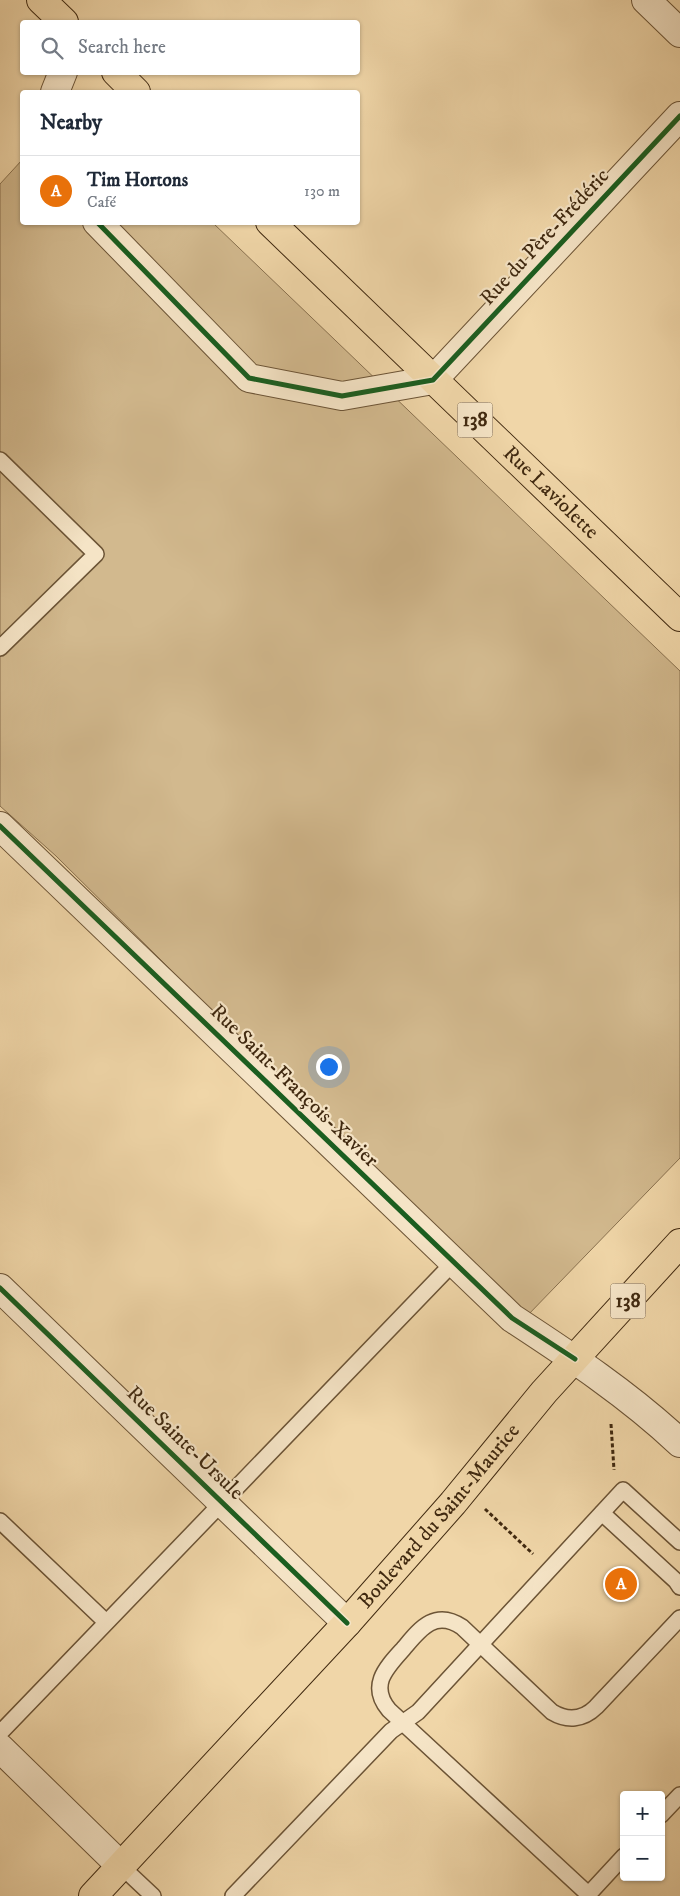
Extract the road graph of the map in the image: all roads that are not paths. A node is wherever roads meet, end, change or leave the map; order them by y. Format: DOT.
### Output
graph roads {
  1 [pos="41,0"];
  2 [pos="646,0"];
  3 [pos="62,20"];
  4 [pos="680,33"];
  5 [pos="62,75"];
  6 [pos="119,75"];
  7 [pos="56,90"];
  8 [pos="134,90"];
  9 [pos="680,116"];
  10 [pos="100,225"];
  11 [pos="273,225"];
  12 [pos="433,380"];
  13 [pos="0,460"];
  14 [pos="680,618"];
  15 [pos="0,648"];
  16 [pos="4,836"];
  17 [pos="680,1243"];
  18 [pos="454,1262"];
  19 [pos="0,1288"];
  20 [pos="575,1360"];
  21 [pos="680,1443"];
  22 [pos="223,1502"];
  23 [pos="602,1513"];
  24 [pos="0,1521"];
  25 [pos="680,1542"];
  26 [pos="680,1587"];
  27 [pos="680,1618"];
  28 [pos="106,1622"];
  29 [pos="347,1623"];
  30 [pos="480,1644"];
  31 [pos="404,1722"];
  32 [pos="0,1733"];
  33 [pos="0,1748"];
  34 [pos="680,1795"];
  35 [pos="665,1811"];
  36 [pos="620,1860"];
  37 [pos="121,1866"];
  38 [pos="587,1895"];
  39 [pos="93,1896"];
  40 [pos="152,1896"];
  41 [pos="233,1896"];
  1 -- 3 [label="main road"];
  2 -- 4 [label="street"];
  5 -- 7 [label="street"];
  6 -- 8 [label="main road"];
  9 -- 12 [label="street, Rue du Père-Frédéric"];
  10 -- 12 [label="street"];
  11 -- 12 [label="main road, Rue Laviolette / 138"];
  12 -- 14 [label="main road, Rue Laviolette / 138"];
  13 -- 15 [label="lane"];
  16 -- 18 [label="street, Rue Saint-François-Xavier"];
  17 -- 20 [label="main road, Boulevard du Saint-Maurice / 138"];
  18 -- 20 [label="street, Rue Saint-François-Xavier"];
  18 -- 22 [label="lane"];
  19 -- 22 [label="street, Rue Sainte-Ursule"];
  20 -- 21 [label="street, Rue Saint-François-Xavier"];
  20 -- 29 [label="main road, Boulevard du Saint-Maurice / 138"];
  22 -- 28 [label="lane"];
  22 -- 29 [label="street, Rue Sainte-Ursule"];
  23 -- 25 [label="lane"];
  23 -- 26 [label="lane"];
  23 -- 30 [label="lane"];
  24 -- 28 [label="lane"];
  27 -- 30 [label="lane"];
  28 -- 32 [label="lane"];
  29 -- 37 [label="main road, Boulevard du Saint-Maurice / 138"];
  30 -- 31 [label="lane"];
  30 -- 31 [label="lane"];
  31 -- 38 [label="lane"];
  31 -- 41 [label="lane"];
  33 -- 37 [label="street"];
  34 -- 35 [label="lane"];
  36 -- 38 [label="lane"];
  37 -- 39 [label="main road, Boulevard du Saint-Maurice / 138"];
  37 -- 40 [label="lane"];
}
